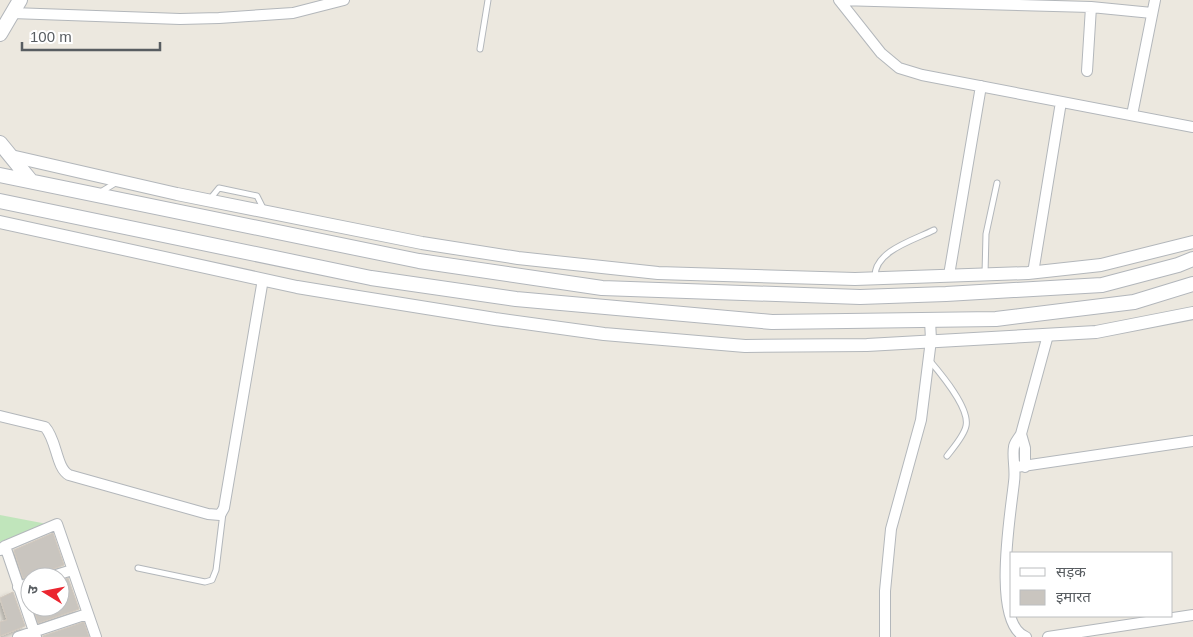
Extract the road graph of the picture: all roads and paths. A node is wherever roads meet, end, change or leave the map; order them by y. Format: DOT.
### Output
graph roads {
  1 [pos="20,0"];
  2 [pos="344,0"];
  3 [pos="488,0"];
  4 [pos="1155,0"];
  5 [pos="1091,7"];
  6 [pos="12,13"];
  7 [pos="1152,13"];
  8 [pos="0,34"];
  9 [pos="480,49"];
  10 [pos="1087,70"];
  11 [pos="981,86"];
  12 [pos="1061,102"];
  13 [pos="1132,115"];
  14 [pos="1193,127"];
  15 [pos="0,143"];
  16 [pos="11,156"];
  17 [pos="0,175"];
  18 [pos="30,181"];
  19 [pos="119,181"];
  20 [pos="997,183"];
  21 [pos="96,195"];
  22 [pos="0,201"];
  23 [pos="95,221"];
  24 [pos="0,222"];
  25 [pos="934,230"];
  26 [pos="91,242"];
  27 [pos="1193,242"];
  28 [pos="1193,259"];
  29 [pos="1033,273"];
  30 [pos="949,275"];
  31 [pos="985,275"];
  32 [pos="876,278"];
  33 [pos="263,279"];
  34 [pos="1193,284"];
  35 [pos="1193,313"];
  36 [pos="930,320"];
  37 [pos="1048,335"];
  38 [pos="931,340"];
  39 [pos="928,360"];
  40 [pos="0,416"];
  41 [pos="1193,441"];
  42 [pos="947,456"];
  43 [pos="1021,467"];
  44 [pos="223,511"];
  45 [pos="2,548"];
  46 [pos="138,568"];
  47 [pos="72,570"];
  48 [pos="18,587"];
  49 [pos="1010,609"];
  50 [pos="87,614"];
  51 [pos="1193,615"];
  52 [pos="1011,617"];
  53 [pos="35,634"];
  54 [pos="18,637"];
  55 [pos="96,637"];
  56 [pos="884,637"];
  57 [pos="1026,637"];
  58 [pos="1048,637"];
  1 -- 6 [label="main road"];
  2 -- 6 [label="street"];
  3 -- 9 [label="lane"];
  4 -- 7 [label="street"];
  5 -- 7 [label="street"];
  5 -- 10 [label="street"];
  5 -- 11 [label="street"];
  6 -- 8 [label="main road"];
  7 -- 13 [label="street"];
  11 -- 12 [label="street"];
  11 -- 30 [label="street"];
  12 -- 13 [label="street"];
  12 -- 29 [label="street"];
  13 -- 14 [label="street"];
  15 -- 16 [label="main road"];
  16 -- 18 [label="main road"];
  16 -- 19 [label="street"];
  17 -- 18 [label="main road"];
  18 -- 21 [label="main road"];
  19 -- 21 [label="lane"];
  19 -- 32 [label="street"];
  20 -- 31 [label="lane"];
  21 -- 28 [label="main road"];
  22 -- 23 [label="main road"];
  23 -- 26 [label="street"];
  23 -- 36 [label="main road"];
  24 -- 26 [label="street"];
  25 -- 32 [label="lane"];
  26 -- 33 [label="street"];
  27 -- 29 [label="street"];
  29 -- 31 [label="street"];
  30 -- 31 [label="street"];
  30 -- 32 [label="street"];
  33 -- 38 [label="street"];
  33 -- 44 [label="street"];
  34 -- 36 [label="main road"];
  35 -- 37 [label="street"];
  36 -- 38 [label="street"];
  37 -- 38 [label="street"];
  37 -- 43 [label="street"];
  38 -- 39 [label="street"];
  39 -- 42 [label="lane"];
  39 -- 56 [label="street"];
  40 -- 44 [label="street"];
  41 -- 43 [label="street"];
  43 -- 49 [label="street"];
  44 -- 46 [label="lane"];
  45 -- 47 [label="street"];
  45 -- 48 [label="street"];
  47 -- 50 [label="street"];
  48 -- 53 [label="street"];
  50 -- 53 [label="street"];
  50 -- 55 [label="street"];
  51 -- 58 [label="street"];
  52 -- 57 [label="street"];
  53 -- 54 [label="street"];
}
